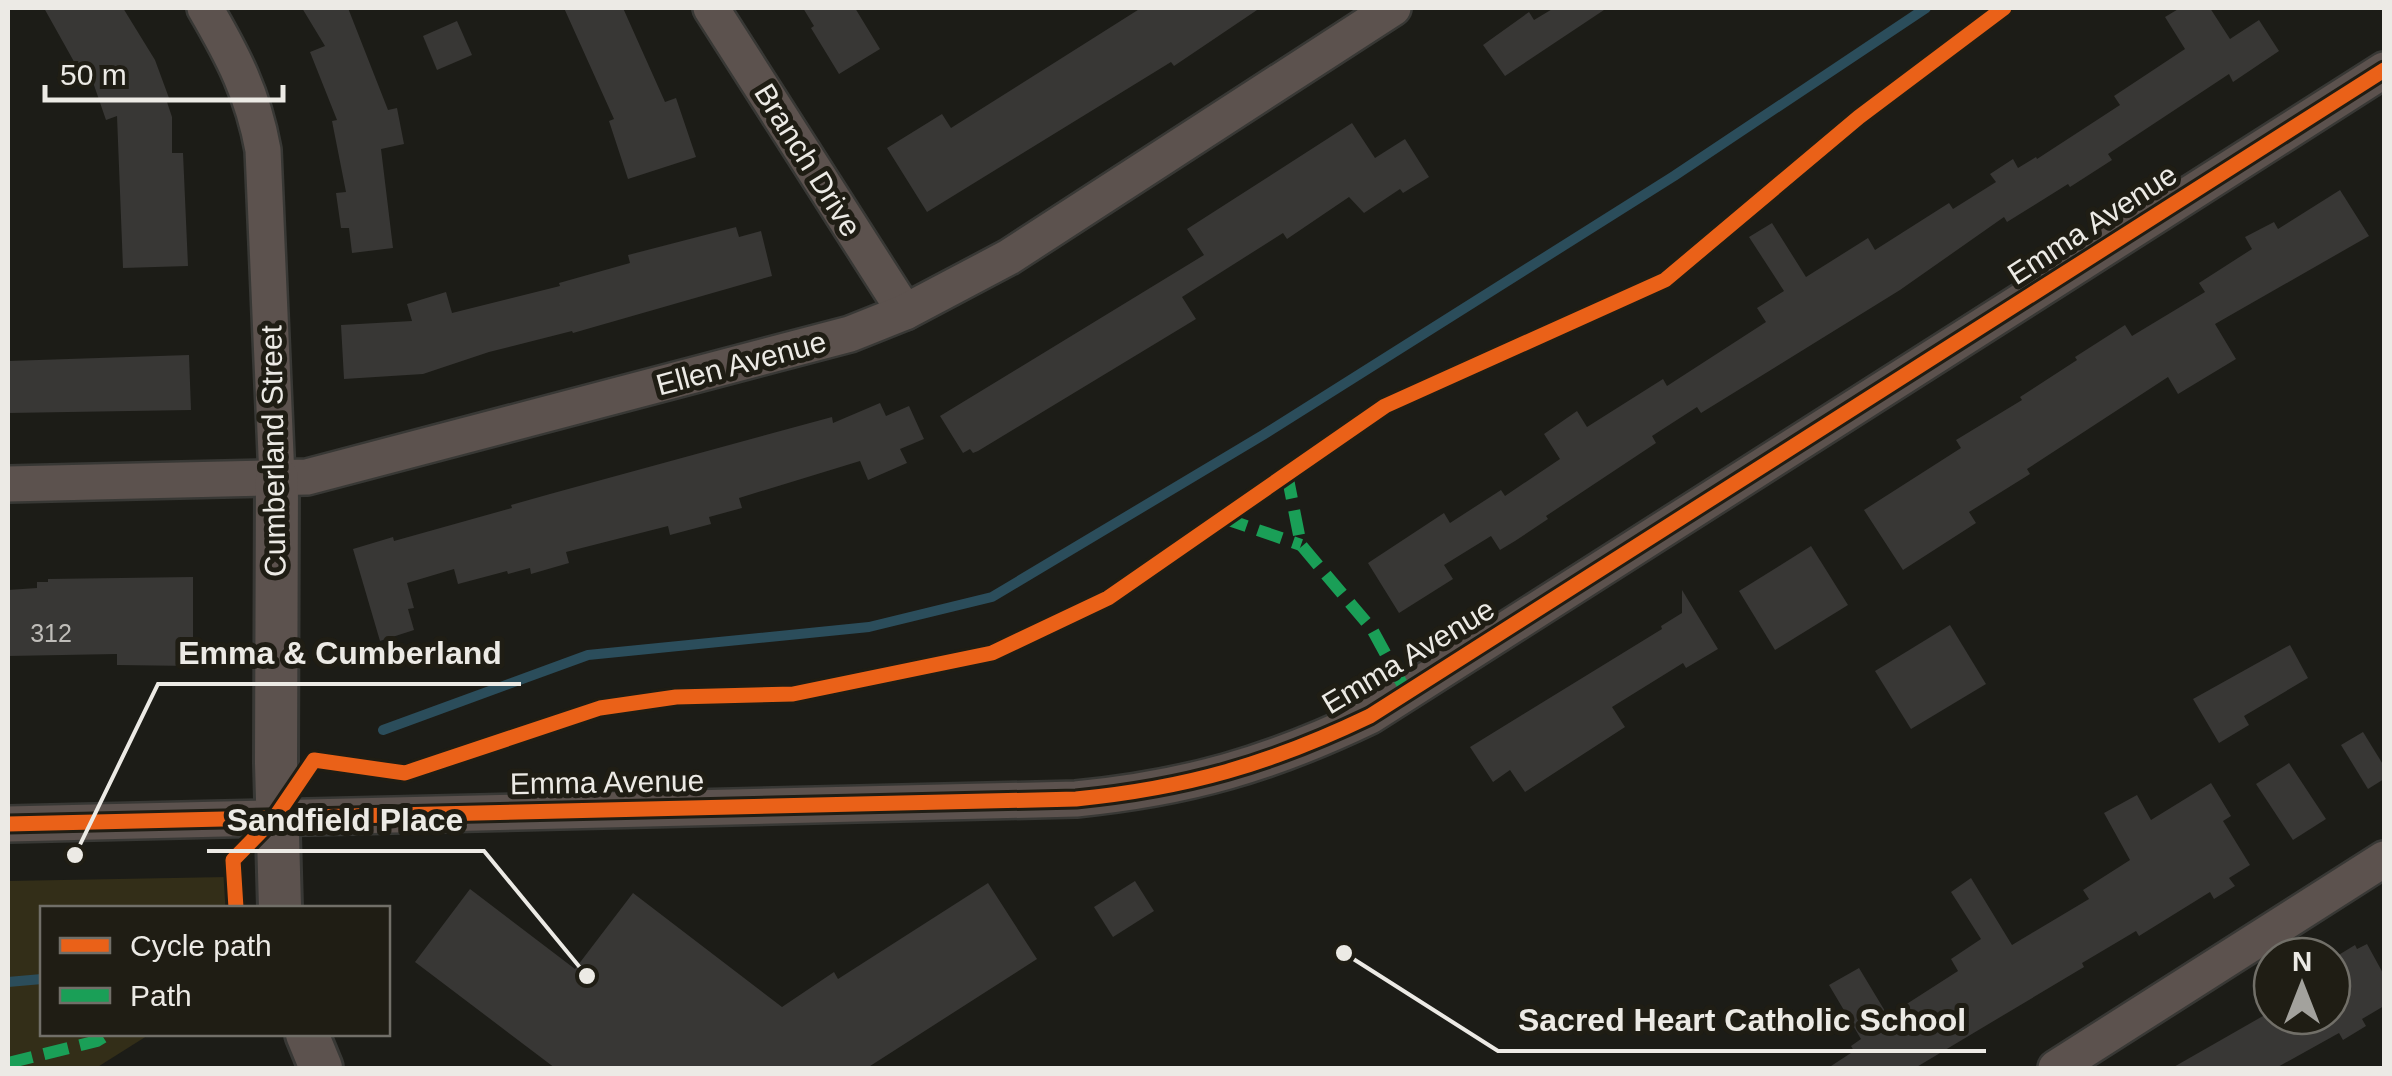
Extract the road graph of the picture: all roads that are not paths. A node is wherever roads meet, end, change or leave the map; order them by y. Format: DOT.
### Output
graph roads {
  1 [pos="204,8"];
  2 [pos="711,8"];
  3 [pos="1393,8"];
  4 [pos="2384,70"];
  5 [pos="905,312"];
  6 [pos="277,478"];
  7 [pos="8,484"];
  8 [pos="276,816"];
  9 [pos="8,824"];
  10 [pos="2384,859"];
  11 [pos="280,906"];
  12 [pos="308,1036"];
  13 [pos="321,1068"];
  14 [pos="2056,1068"];
  1 -- 6 [label="street, Cumberland Street"];
  2 -- 5 [label="street, Branch Drive"];
  3 -- 5 [label="street, Ellen Avenue"];
  4 -- 8 [label="street, Emma Avenue"];
  5 -- 6 [label="street, Ellen Avenue"];
  6 -- 7 [label="street, Ellen Avenue"];
  6 -- 8 [label="street, Cumberland Street"];
  8 -- 9 [label="street, Emma Avenue"];
  8 -- 11 [label="street, Cumberland Street"];
  10 -- 14 [label="street"];
  12 -- 13 [label="street"];
}
